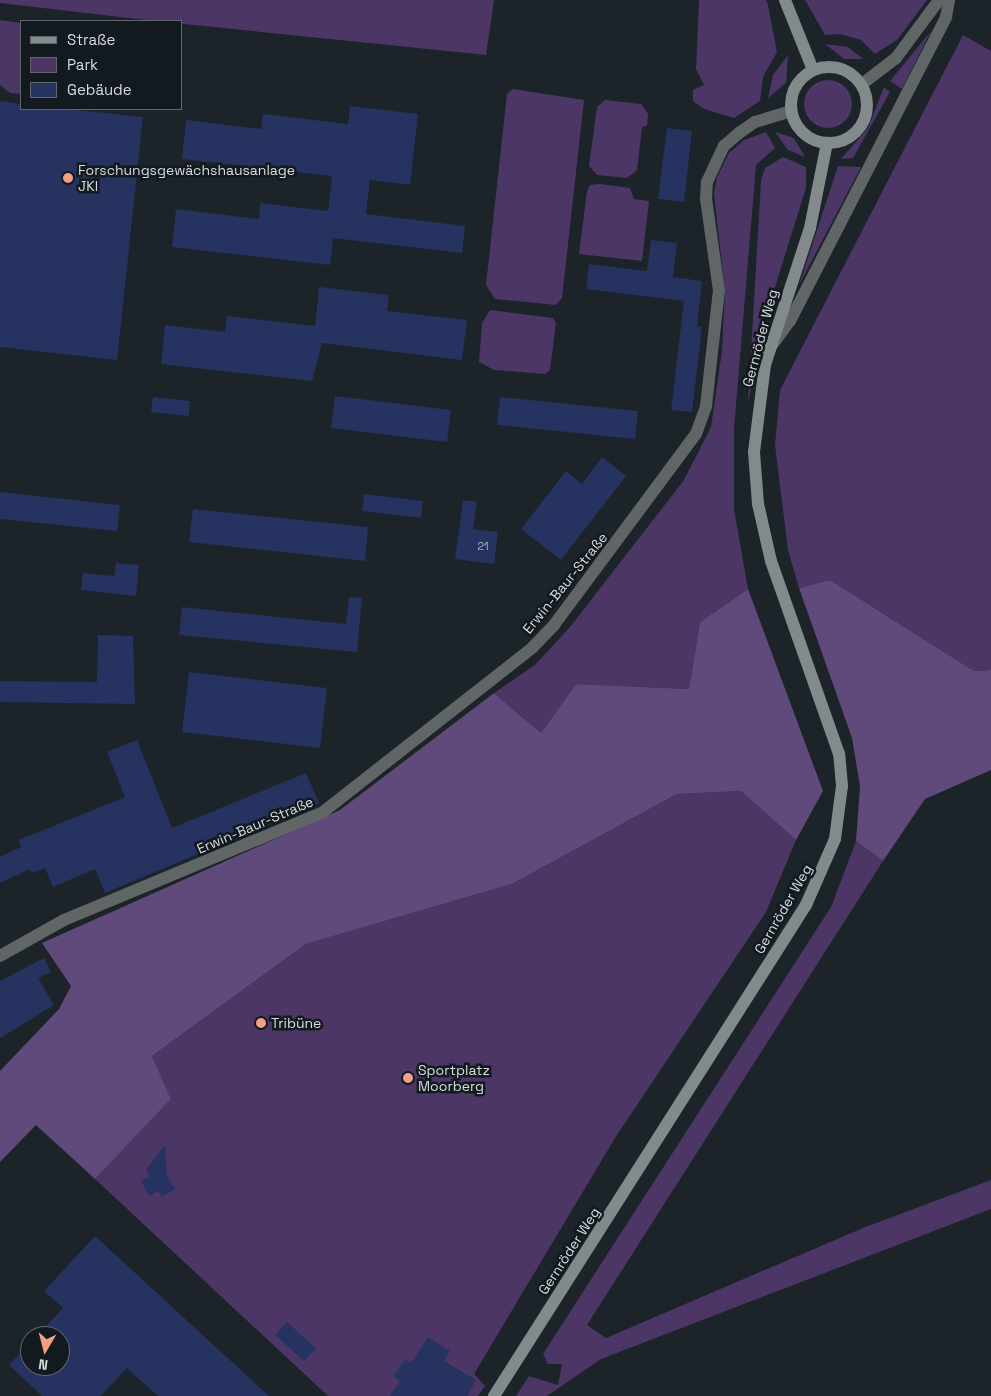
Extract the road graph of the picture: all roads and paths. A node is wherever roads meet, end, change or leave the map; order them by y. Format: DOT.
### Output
graph roads {
  1 [pos="785,0"];
  2 [pos="939,0"];
  3 [pos="949,0"];
  4 [pos="813,70"];
  5 [pos="862,84"];
  6 [pos="791,111"];
  7 [pos="827,143"];
  8 [pos="770,348"];
  9 [pos="0,956"];
  10 [pos="494,1396"];
  1 -- 4 [label="main road"];
  2 -- 5 [label="street"];
  3 -- 8 [label="street"];
  4 -- 5 [label="main road"];
  4 -- 6 [label="main road"];
  5 -- 7 [label="main road"];
  6 -- 7 [label="main road"];
  6 -- 9 [label="street, Erwin-Baur-Straße"];
  7 -- 8 [label="main road, Gernröder Weg"];
  8 -- 10 [label="main road, Gernröder Weg"];
}
